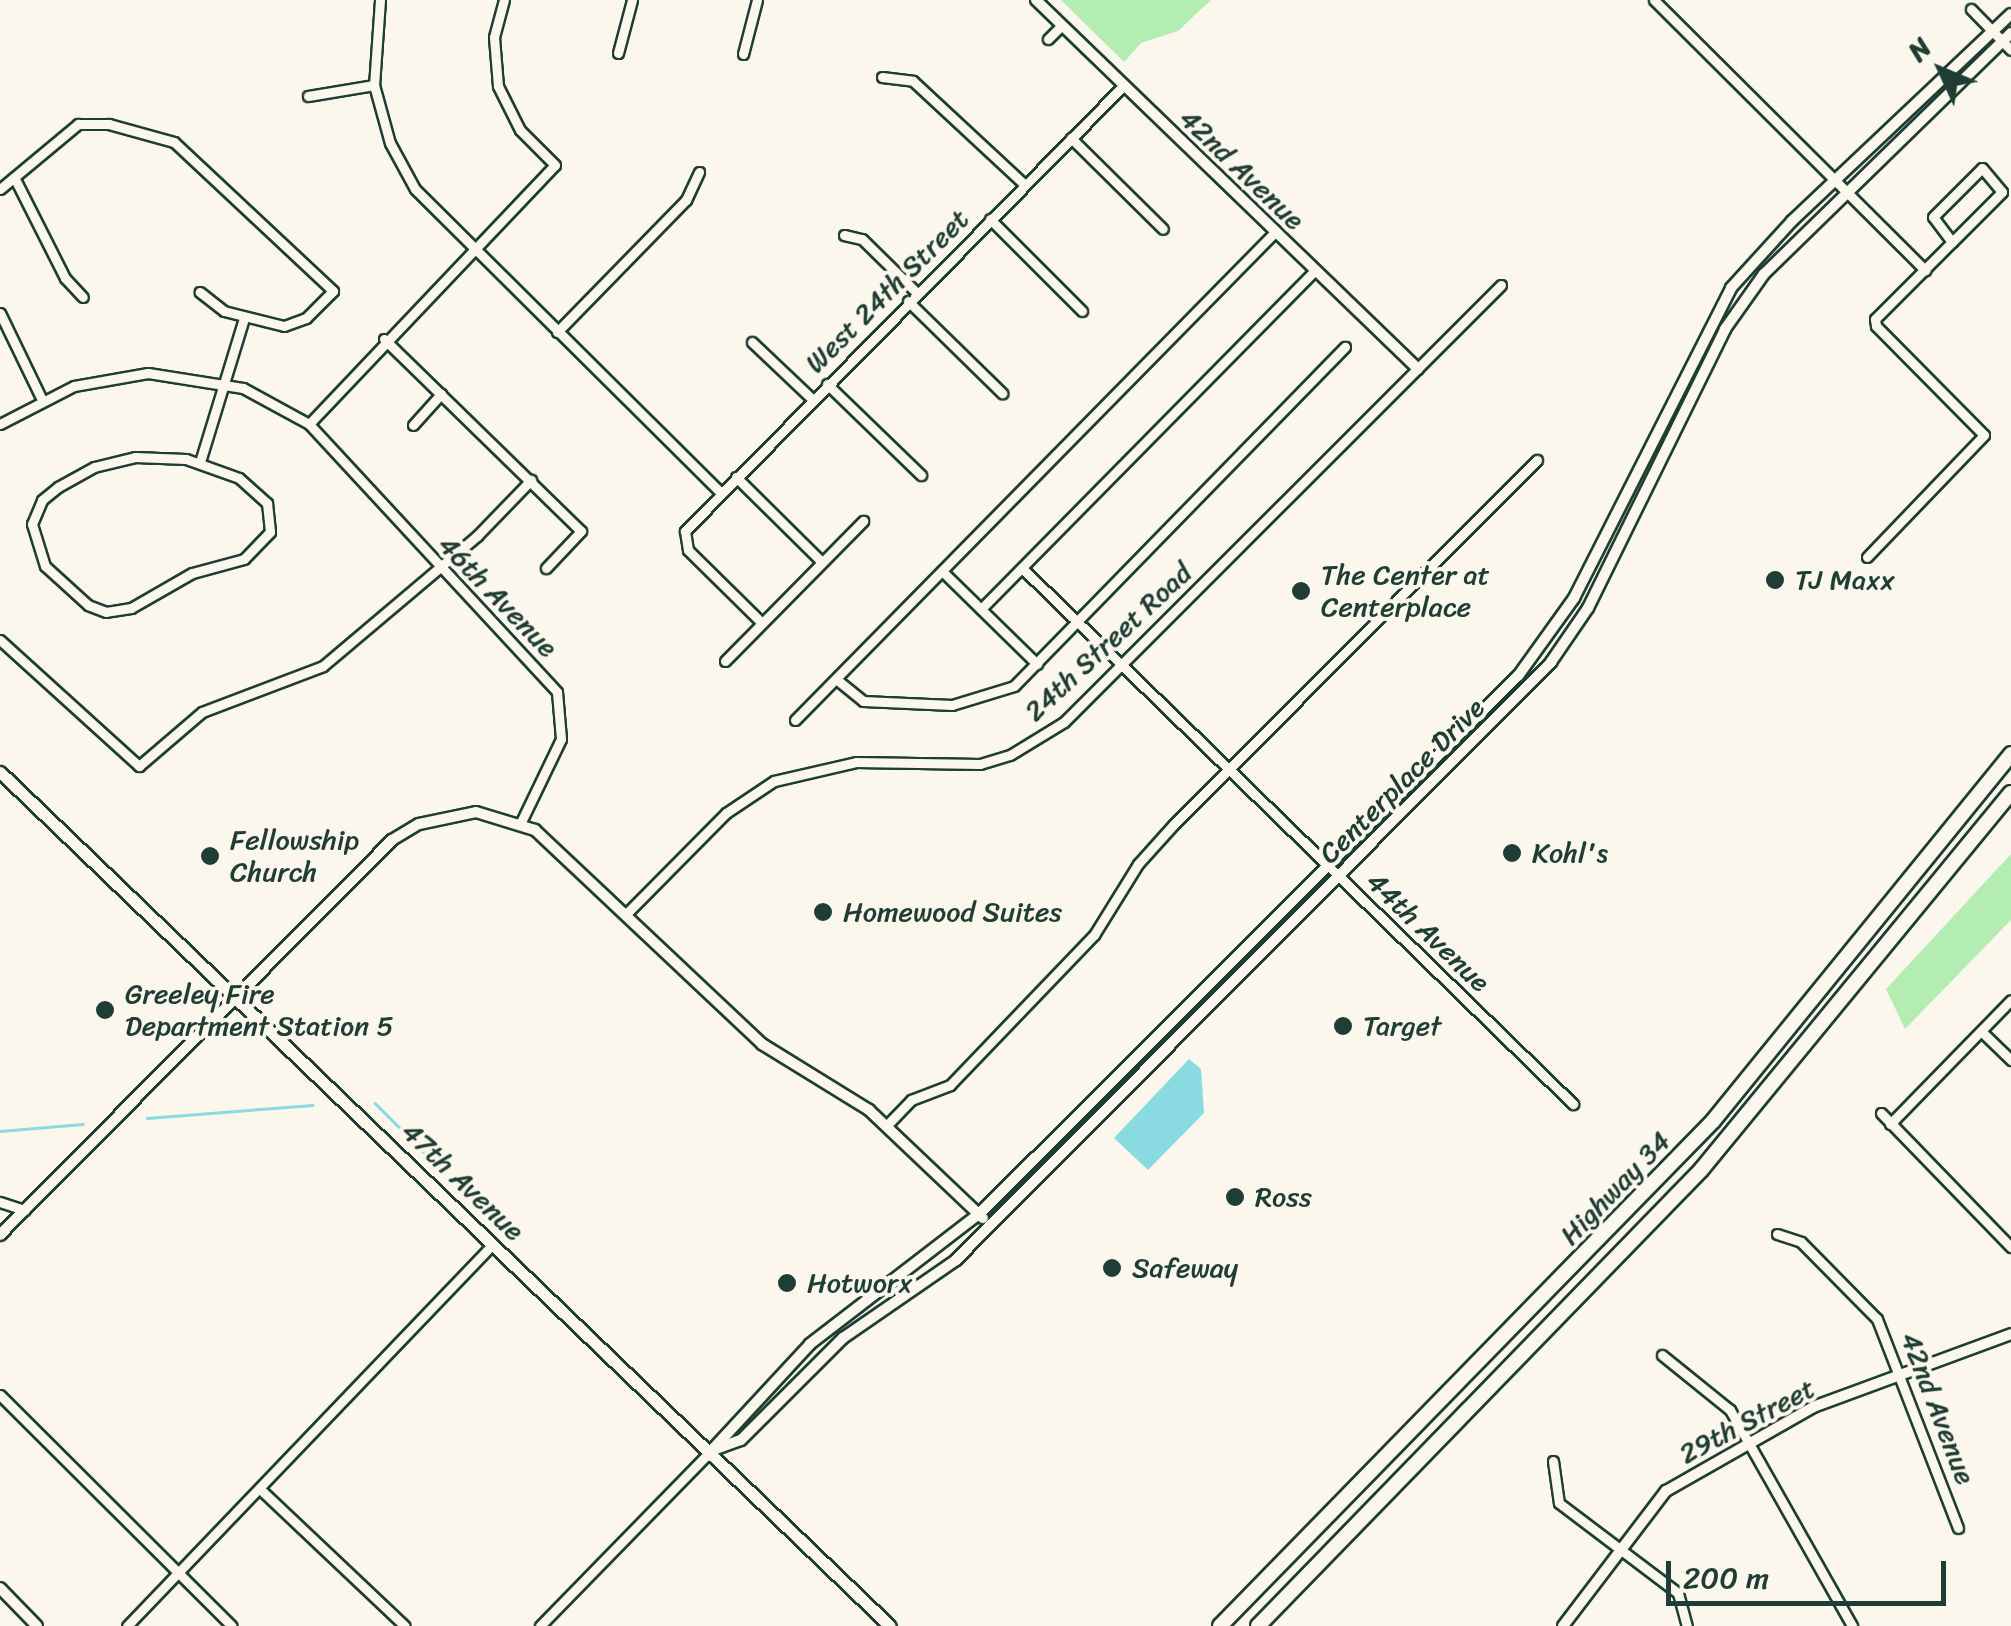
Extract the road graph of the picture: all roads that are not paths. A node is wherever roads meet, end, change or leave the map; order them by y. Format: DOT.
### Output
graph roads {
  1 [pos="380,0"];
  2 [pos="504,0"];
  3 [pos="632,0"];
  4 [pos="757,0"];
  5 [pos="1036,0"];
  6 [pos="1654,0"];
  7 [pos="1972,9"];
  8 [pos="2011,14"];
  9 [pos="1062,26"];
  10 [pos="1994,30"];
  11 [pos="1048,39"];
  12 [pos="2008,41"];
  13 [pos="618,53"];
  14 [pos="743,54"];
  15 [pos="882,76"];
  16 [pos="374,85"];
  17 [pos="1124,85"];
  18 [pos="308,96"];
  19 [pos="1071,138"];
  20 [pos="699,172"];
  21 [pos="1837,178"];
  22 [pos="16,180"];
  23 [pos="1024,184"];
  24 [pos="0,189"];
  25 [pos="1849,190"];
  26 [pos="990,219"];
  27 [pos="1163,229"];
  28 [pos="1275,232"];
  29 [pos="844,235"];
  30 [pos="1952,242"];
  31 [pos="470,249"];
  32 [pos="1315,270"];
  33 [pos="1924,270"];
  34 [pos="1502,286"];
  35 [pos="200,292"];
  36 [pos="917,292"];
  37 [pos="83,297"];
  38 [pos="908,302"];
  39 [pos="1082,311"];
  40 [pos="0,313"];
  41 [pos="242,324"];
  42 [pos="558,332"];
  43 [pos="384,339"];
  44 [pos="752,342"];
  45 [pos="1344,348"];
  46 [pos="1418,369"];
  47 [pos="224,383"];
  48 [pos="827,384"];
  49 [pos="1002,393"];
  50 [pos="441,394"];
  51 [pos="41,398"];
  52 [pos="812,399"];
  53 [pos="0,424"];
  54 [pos="309,424"];
  55 [pos="414,425"];
  56 [pos="1537,460"];
  57 [pos="200,462"];
  58 [pos="921,475"];
  59 [pos="736,477"];
  60 [pos="531,480"];
  61 [pos="721,493"];
  62 [pos="863,520"];
  63 [pos="1867,558"];
  64 [pos="822,562"];
  65 [pos="546,568"];
  66 [pos="1022,568"];
  67 [pos="439,569"];
  68 [pos="942,571"];
  69 [pos="981,609"];
  70 [pos="1078,622"];
  71 [pos="762,623"];
  72 [pos="0,640"];
  73 [pos="725,661"];
  74 [pos="1037,664"];
  75 [pos="1122,666"];
  76 [pos="836,679"];
  77 [pos="796,720"];
  78 [pos="2011,754"];
  79 [pos="1228,769"];
  80 [pos="0,772"];
  81 [pos="2011,794"];
  82 [pos="521,822"];
  83 [pos="1327,864"];
  84 [pos="1338,876"];
  85 [pos="626,914"];
  86 [pos="1838,963"];
  87 [pos="1858,978"];
  88 [pos="234,996"];
  89 [pos="2011,1000"];
  90 [pos="1981,1031"];
  91 [pos="2011,1060"];
  92 [pos="1574,1104"];
  93 [pos="1881,1113"];
  94 [pos="1890,1124"];
  95 [pos="887,1125"];
  96 [pos="0,1202"];
  97 [pos="25,1210"];
  98 [pos="979,1214"];
  99 [pos="991,1226"];
  100 [pos="1776,1234"];
  101 [pos="0,1235"];
  102 [pos="493,1244"];
  103 [pos="2011,1247"];
  104 [pos="2011,1334"];
  105 [pos="1662,1355"];
  106 [pos="1904,1373"];
  107 [pos="0,1395"];
  108 [pos="1749,1442"];
  109 [pos="712,1450"];
  110 [pos="1553,1460"];
  111 [pos="260,1488"];
  112 [pos="1958,1528"];
  113 [pos="1618,1546"];
  114 [pos="178,1573"];
  115 [pos="0,1588"];
  116 [pos="37,1626"];
  117 [pos="127,1626"];
  118 [pos="232,1626"];
  119 [pos="405,1626"];
  120 [pos="540,1626"];
  121 [pos="890,1626"];
  122 [pos="1220,1626"];
  123 [pos="1258,1626"];
  124 [pos="1563,1626"];
  125 [pos="1686,1626"];
  126 [pos="1852,1626"];
  1 -- 16 [label="street"];
  2 -- 31 [label="street"];
  3 -- 13 [label="street"];
  4 -- 14 [label="street"];
  5 -- 9 [label="street, 42nd Avenue"];
  6 -- 21 [label="street"];
  7 -- 10 [label="street"];
  8 -- 10 [label="street, Centerplace Drive"];
  9 -- 11 [label="street"];
  9 -- 17 [label="street, 42nd Avenue"];
  10 -- 12 [label="street"];
  10 -- 21 [label="street, Centerplace Drive"];
  12 -- 25 [label="street, Centerplace Drive"];
  15 -- 23 [label="street"];
  16 -- 18 [label="street"];
  16 -- 31 [label="street"];
  17 -- 19 [label="street, West 24th Street"];
  17 -- 28 [label="street, 42nd Avenue"];
  19 -- 23 [label="street, West 24th Street"];
  19 -- 27 [label="street"];
  20 -- 42 [label="street"];
  21 -- 25 [label="street"];
  21 -- 83 [label="street, Centerplace Drive"];
  22 -- 24 [label="street"];
  22 -- 37 [label="street"];
  22 -- 41 [label="street"];
  23 -- 26 [label="street, West 24th Street"];
  25 -- 33 [label="street"];
  25 -- 84 [label="street, Centerplace Drive"];
  26 -- 36 [label="street, West 24th Street"];
  26 -- 39 [label="street"];
  28 -- 32 [label="street, 42nd Avenue"];
  28 -- 68 [label="street"];
  29 -- 36 [label="street"];
  30 -- 30 [label="street"];
  30 -- 33 [label="street"];
  31 -- 42 [label="street"];
  31 -- 43 [label="street"];
  32 -- 46 [label="street, 42nd Avenue"];
  32 -- 66 [label="street"];
  33 -- 63 [label="street"];
  34 -- 46 [label="street, 24th Street Road"];
  35 -- 41 [label="street"];
  36 -- 38 [label="street, West 24th Street"];
  38 -- 48 [label="street, West 24th Street"];
  38 -- 49 [label="street"];
  40 -- 51 [label="street"];
  41 -- 47 [label="street"];
  42 -- 61 [label="street"];
  43 -- 50 [label="street"];
  43 -- 54 [label="street"];
  44 -- 52 [label="street"];
  45 -- 70 [label="street"];
  46 -- 75 [label="street, 24th Street Road"];
  47 -- 51 [label="street, 46th Avenue"];
  47 -- 54 [label="street, 46th Avenue"];
  47 -- 57 [label="street"];
  48 -- 52 [label="street, West 24th Street"];
  48 -- 58 [label="street"];
  50 -- 55 [label="street"];
  50 -- 60 [label="street"];
  51 -- 53 [label="street, 46th Avenue"];
  52 -- 59 [label="street, West 24th Street"];
  54 -- 67 [label="street, 46th Avenue"];
  56 -- 79 [label="street"];
  57 -- 57 [label="street"];
  59 -- 61 [label="street, West 24th Street"];
  59 -- 64 [label="street"];
  60 -- 65 [label="street"];
  60 -- 67 [label="street"];
  61 -- 71 [label="street, West 24th Street"];
  62 -- 64 [label="street"];
  64 -- 71 [label="street"];
  66 -- 69 [label="street"];
  66 -- 70 [label="street, 44th Avenue"];
  67 -- 72 [label="street"];
  67 -- 82 [label="street, 46th Avenue"];
  68 -- 69 [label="street"];
  68 -- 76 [label="street"];
  69 -- 74 [label="street"];
  70 -- 74 [label="street"];
  70 -- 75 [label="street, 44th Avenue"];
  71 -- 73 [label="street"];
  74 -- 76 [label="street"];
  75 -- 79 [label="street, 44th Avenue"];
  75 -- 85 [label="street, 24th Street Road"];
  76 -- 77 [label="street"];
  78 -- 86 [label="highway, Highway 34"];
  79 -- 83 [label="street, 44th Avenue"];
  79 -- 95 [label="street"];
  80 -- 88 [label="main road, 47th Avenue"];
  81 -- 87 [label="highway, Highway 34"];
  82 -- 85 [label="street"];
  82 -- 88 [label="street"];
  83 -- 84 [label="street, 44th Avenue"];
  83 -- 98 [label="street, Centerplace Drive"];
  84 -- 92 [label="street, 44th Avenue"];
  84 -- 99 [label="street, Centerplace Drive"];
  85 -- 95 [label="street"];
  86 -- 87 [label="highway"];
  86 -- 122 [label="highway, Highway 34"];
  87 -- 123 [label="highway, Highway 34"];
  88 -- 97 [label="street"];
  88 -- 102 [label="main road, 47th Avenue"];
  89 -- 90 [label="street"];
  90 -- 91 [label="street"];
  90 -- 94 [label="street"];
  93 -- 94 [label="street"];
  94 -- 103 [label="street"];
  95 -- 98 [label="street"];
  96 -- 97 [label="street"];
  97 -- 101 [label="street"];
  98 -- 99 [label="street"];
  98 -- 109 [label="street, Centerplace Drive"];
  99 -- 109 [label="street, Centerplace Drive"];
  100 -- 106 [label="street, 42nd Avenue"];
  102 -- 109 [label="main road, 47th Avenue"];
  102 -- 111 [label="street"];
  104 -- 106 [label="street, 29th Street"];
  105 -- 108 [label="street"];
  106 -- 108 [label="street, 29th Street"];
  106 -- 112 [label="street, 42nd Avenue"];
  107 -- 114 [label="street"];
  108 -- 113 [label="street, 29th Street"];
  108 -- 126 [label="street"];
  109 -- 120 [label="street, Centerplace Drive"];
  109 -- 121 [label="main road, 47th Avenue"];
  110 -- 113 [label="street"];
  111 -- 114 [label="street"];
  111 -- 119 [label="street"];
  113 -- 124 [label="street, 29th Street"];
  113 -- 125 [label="street"];
  114 -- 117 [label="street"];
  114 -- 118 [label="street"];
  115 -- 116 [label="street"];
}
